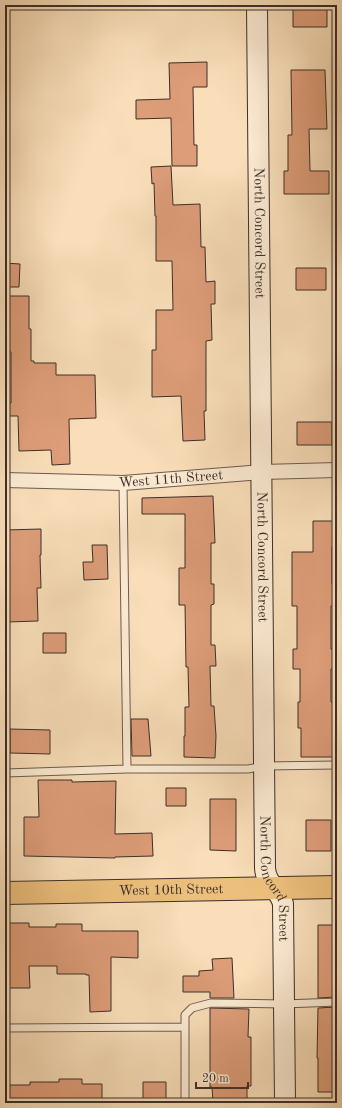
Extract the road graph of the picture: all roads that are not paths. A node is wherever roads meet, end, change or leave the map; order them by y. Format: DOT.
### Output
graph roads {
  1 [pos="256,5"];
  2 [pos="337,470"];
  3 [pos="262,472"];
  4 [pos="5,480"];
  5 [pos="123,483"];
  6 [pos="337,765"];
  7 [pos="264,766"];
  8 [pos="127,770"];
  9 [pos="5,773"];
  10 [pos="337,887"];
  11 [pos="274,888"];
  12 [pos="5,894"];
  13 [pos="337,1002"];
  14 [pos="284,1004"];
  15 [pos="185,1027"];
  16 [pos="5,1028"];
  17 [pos="185,1103"];
  18 [pos="285,1103"];
  1 -- 3 [label="main road, North Concord Street"];
  2 -- 3 [label="street, West 11th Street"];
  3 -- 5 [label="street, West 11th Street"];
  3 -- 7 [label="main road, North Concord Street"];
  4 -- 5 [label="street, West 11th Street"];
  5 -- 8 [label="lane"];
  6 -- 7 [label="lane"];
  7 -- 8 [label="lane"];
  7 -- 11 [label="main road, North Concord Street"];
  8 -- 9 [label="lane"];
  10 -- 11 [label="main road, West 10th Street"];
  11 -- 12 [label="main road, West 10th Street"];
  11 -- 14 [label="main road, North Concord Street"];
  13 -- 14 [label="lane"];
  14 -- 15 [label="lane"];
  14 -- 18 [label="main road, North Concord Street"];
  15 -- 16 [label="lane"];
  15 -- 17 [label="lane"];
}
